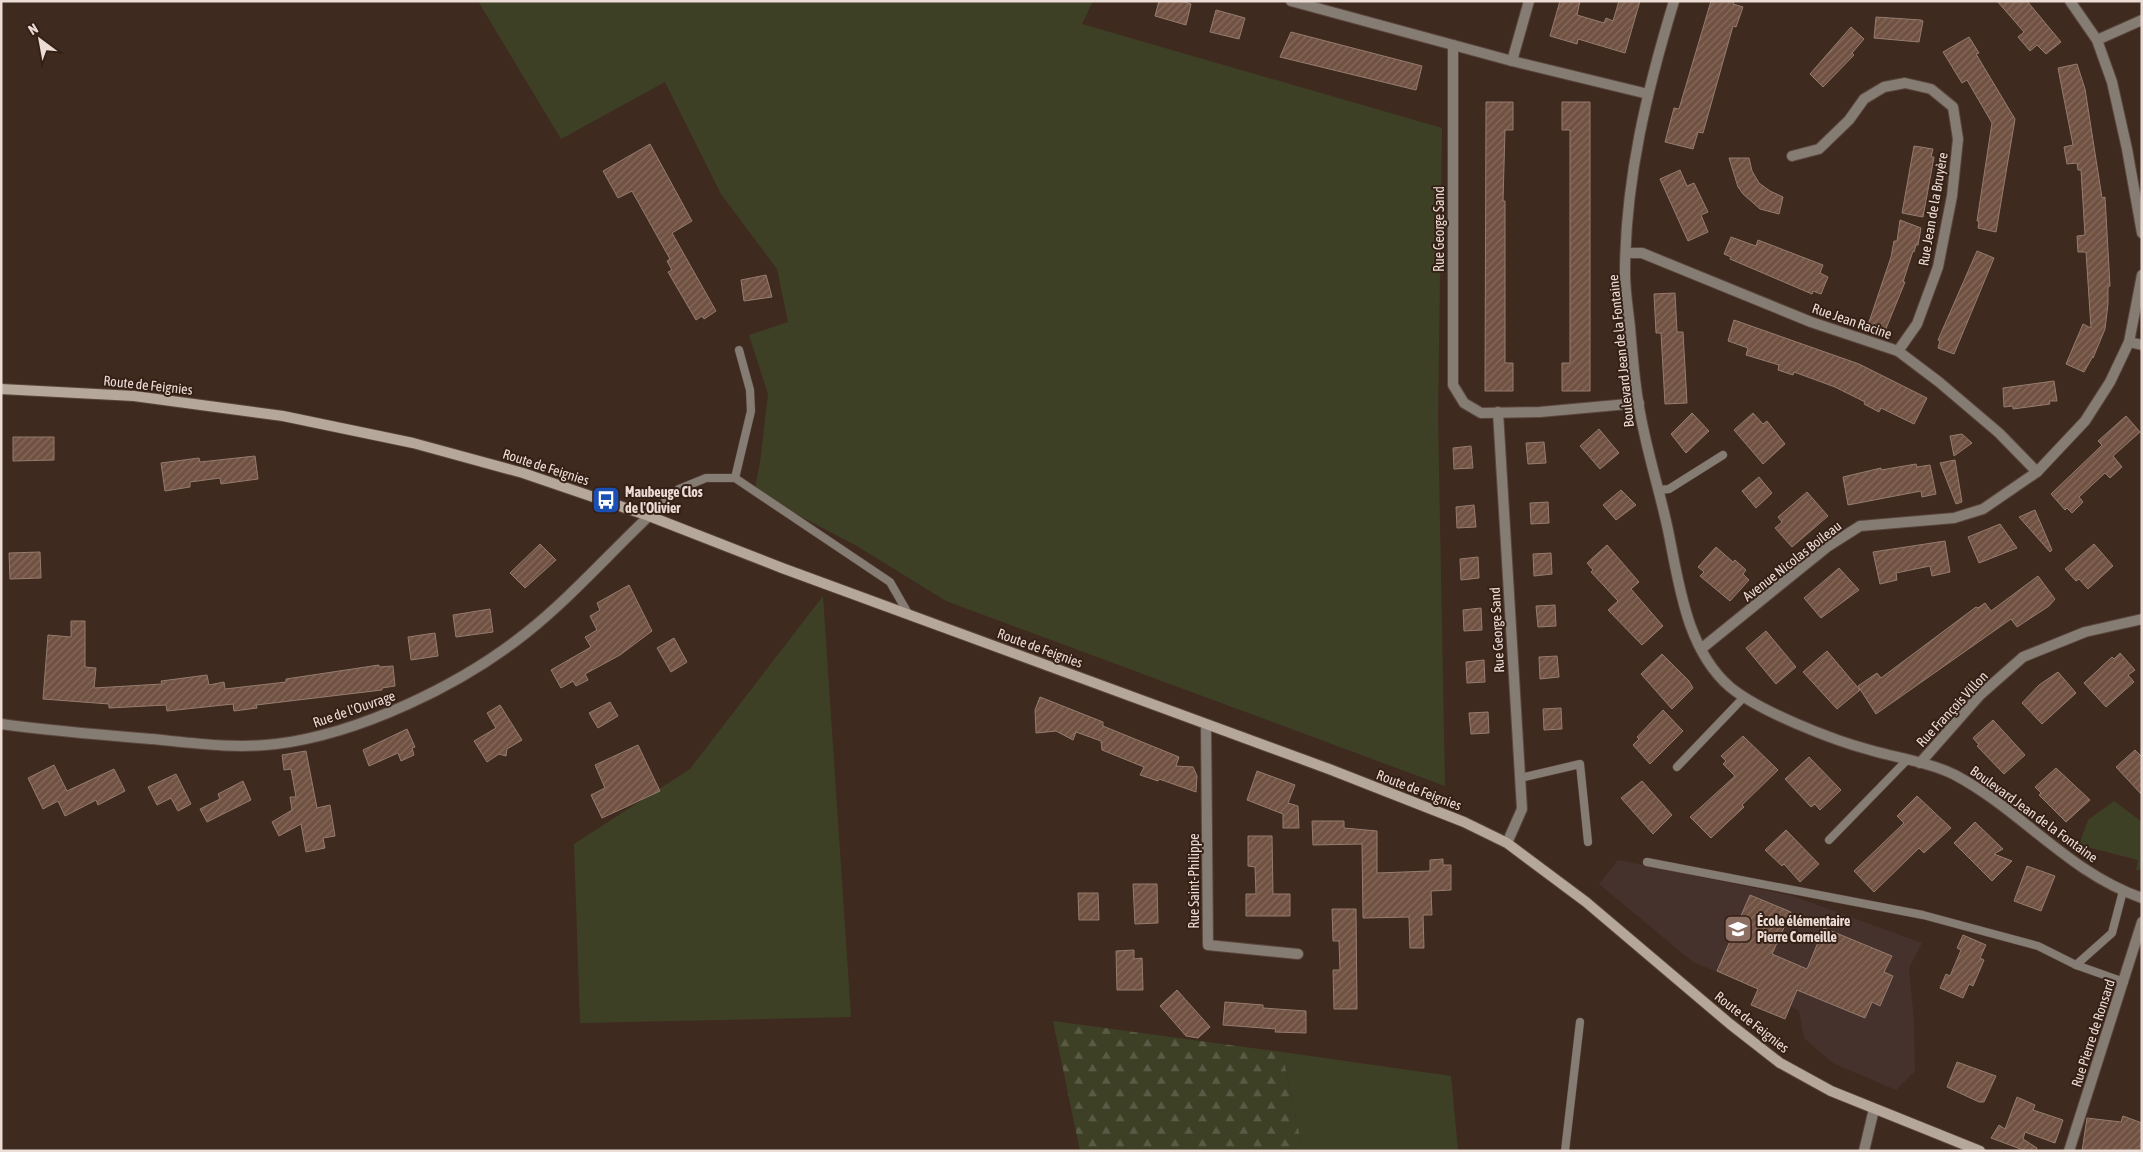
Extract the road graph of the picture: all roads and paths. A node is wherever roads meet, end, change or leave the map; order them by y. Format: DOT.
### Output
graph roads {
  1 [pos="1291,1"];
  2 [pos="1529,1"];
  3 [pos="1674,1"];
  4 [pos="2070,1"];
  5 [pos="2142,20"];
  6 [pos="2097,40"];
  7 [pos="1453,44"];
  8 [pos="1512,61"];
  9 [pos="1648,94"];
  10 [pos="1792,156"];
  11 [pos="2142,233"];
  12 [pos="1626,253"];
  13 [pos="2142,275"];
  14 [pos="2129,342"];
  15 [pos="2142,345"];
  16 [pos="739,350"];
  17 [pos="1898,351"];
  18 [pos="1,389"];
  19 [pos="1639,403"];
  20 [pos="1498,412"];
  21 [pos="1724,455"];
  22 [pos="2038,472"];
  23 [pos="735,478"];
  24 [pos="1659,490"];
  25 [pos="649,516"];
  26 [pos="909,615"];
  27 [pos="2142,619"];
  28 [pos="1701,649"];
  29 [pos="1744,697"];
  30 [pos="1,724"];
  31 [pos="1206,725"];
  32 [pos="1907,760"];
  33 [pos="1920,763"];
  34 [pos="1677,766"];
  35 [pos="1520,778"];
  36 [pos="1828,840"];
  37 [pos="1588,842"];
  38 [pos="1508,843"];
  39 [pos="1647,862"];
  40 [pos="2123,892"];
  41 [pos="2142,898"];
  42 [pos="2142,922"];
  43 [pos="1298,954"];
  44 [pos="2076,964"];
  45 [pos="2124,982"];
  46 [pos="1580,1022"];
  47 [pos="1874,1109"];
  48 [pos="1565,1151"];
  49 [pos="1864,1151"];
  50 [pos="1980,1151"];
  51 [pos="2068,1151"];
  1 -- 7 [label="street"];
  2 -- 8 [label="street"];
  3 -- 9 [label="street, Boulevard Jean de la Fontaine"];
  4 -- 6 [label="street"];
  5 -- 6 [label="street"];
  6 -- 11 [label="street"];
  7 -- 8 [label="street"];
  7 -- 20 [label="street, Rue George Sand"];
  8 -- 9 [label="street"];
  9 -- 12 [label="street, Boulevard Jean de la Fontaine"];
  10 -- 17 [label="street, Rue Jean de la Bruyère"];
  12 -- 17 [label="street, Rue Jean Racine"];
  12 -- 19 [label="street, Boulevard Jean de la Fontaine"];
  13 -- 14 [label="street, Avenue Nicolas Boileau"];
  14 -- 15 [label="street"];
  14 -- 22 [label="street, Avenue Nicolas Boileau"];
  16 -- 23 [label="lane"];
  17 -- 22 [label="street, Rue Jean Racine"];
  18 -- 25 [label="street, Route de Feignies"];
  19 -- 20 [label="street, Rue George Sand"];
  19 -- 24 [label="street, Boulevard Jean de la Fontaine"];
  20 -- 35 [label="street, Rue George Sand"];
  21 -- 24 [label="lane"];
  22 -- 28 [label="street, Avenue Nicolas Boileau"];
  23 -- 25 [label="lane"];
  23 -- 26 [label="lane"];
  24 -- 28 [label="street, Boulevard Jean de la Fontaine"];
  25 -- 26 [label="street, Route de Feignies"];
  25 -- 30 [label="street, Rue de l'Ouvrage"];
  26 -- 31 [label="street, Route de Feignies"];
  27 -- 33 [label="street, Rue François Villon"];
  28 -- 29 [label="street, Boulevard Jean de la Fontaine"];
  29 -- 32 [label="street, Boulevard Jean de la Fontaine"];
  29 -- 34 [label="lane"];
  31 -- 38 [label="street, Route de Feignies"];
  31 -- 43 [label="street, Rue Saint-Philippe"];
  32 -- 33 [label="street, Boulevard Jean de la Fontaine"];
  32 -- 36 [label="lane"];
  33 -- 40 [label="street, Boulevard Jean de la Fontaine"];
  35 -- 37 [label="lane"];
  35 -- 38 [label="street, Rue George Sand"];
  38 -- 47 [label="street, Route de Feignies"];
  39 -- 44 [label="lane"];
  40 -- 41 [label="street, Boulevard Jean de la Fontaine"];
  40 -- 44 [label="lane"];
  42 -- 45 [label="street, Rue Pierre de Ronsard"];
  44 -- 45 [label="lane"];
  45 -- 51 [label="street, Rue Pierre de Ronsard"];
  46 -- 48 [label="lane"];
  47 -- 49 [label="street"];
  47 -- 50 [label="street, Route de Feignies"];
}
